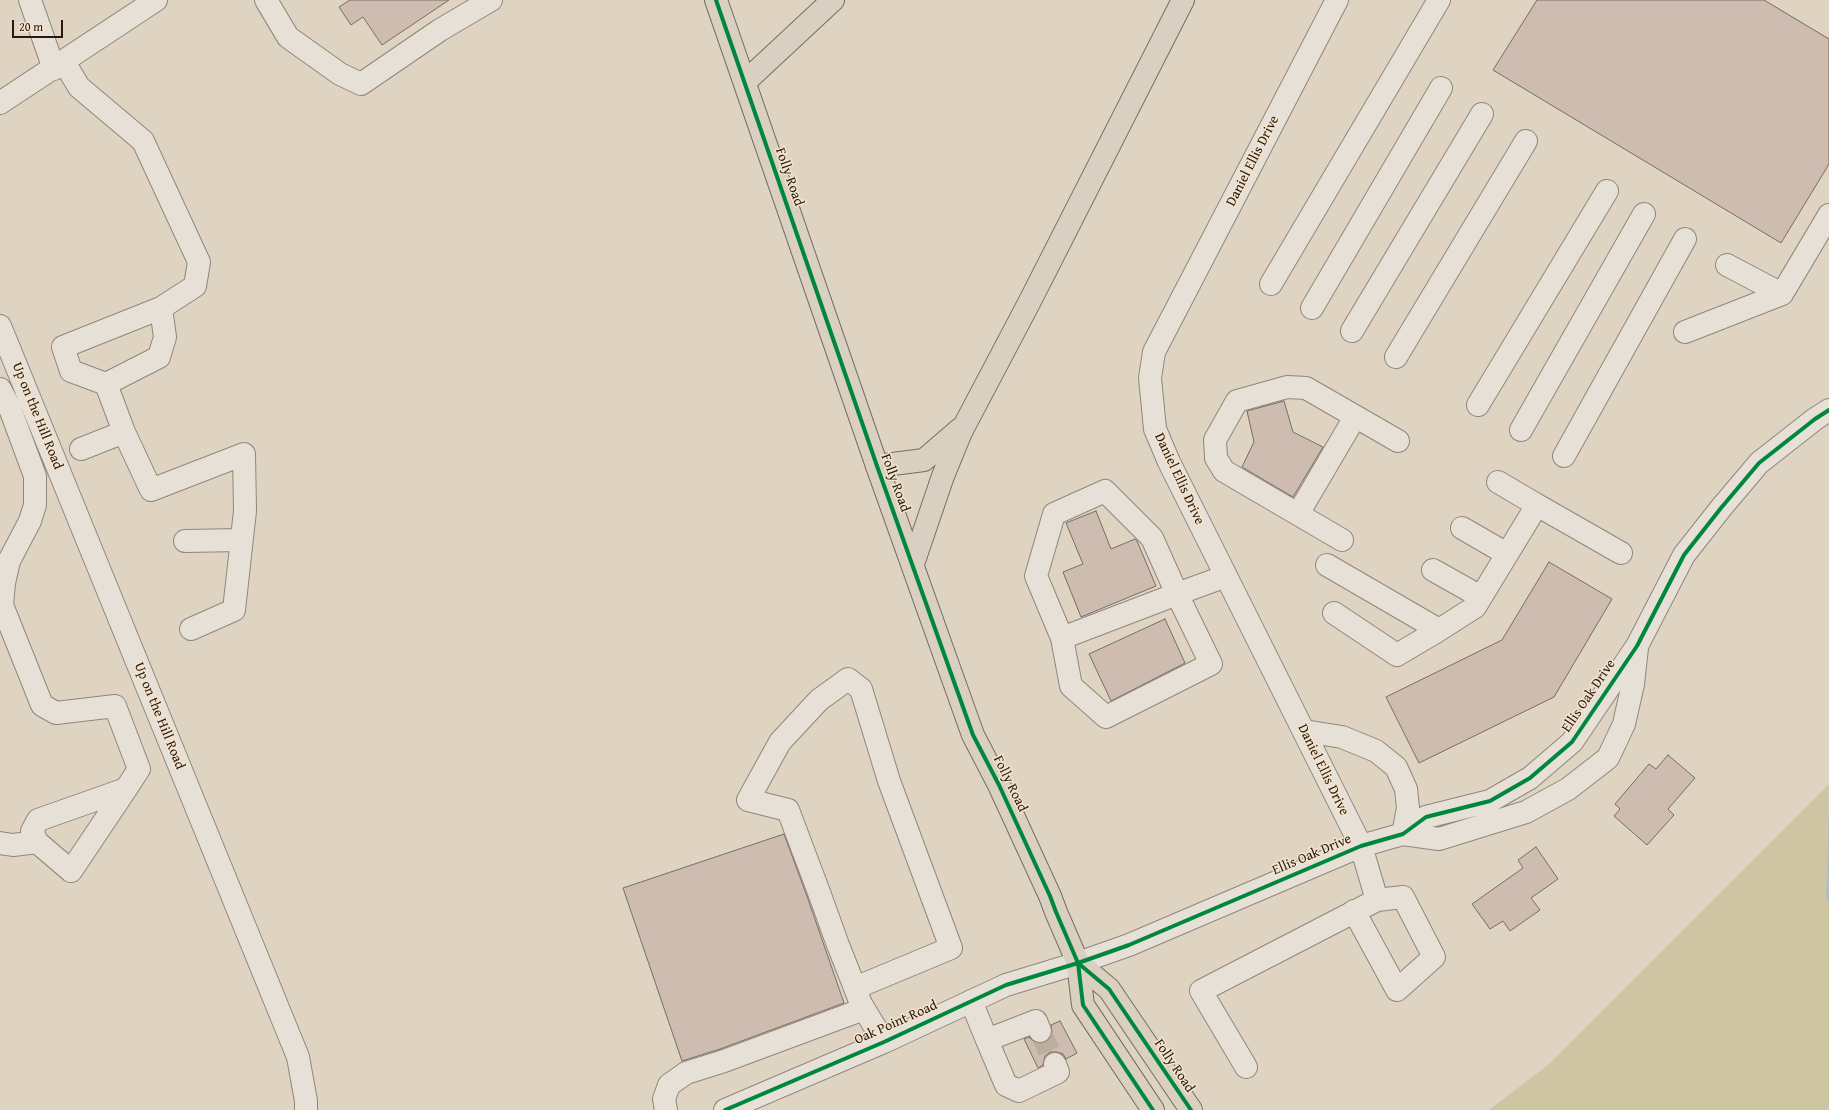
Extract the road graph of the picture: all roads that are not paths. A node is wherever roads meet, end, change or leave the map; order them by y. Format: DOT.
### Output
graph roads {
  1 [pos="30,0"];
  2 [pos="156,0"];
  3 [pos="266,0"];
  4 [pos="491,0"];
  5 [pos="716,0"];
  6 [pos="833,0"];
  7 [pos="1183,0"];
  8 [pos="1337,0"];
  9 [pos="1439,0"];
  10 [pos="59,65"];
  11 [pos="745,82"];
  12 [pos="1441,88"];
  13 [pos="0,103"];
  14 [pos="1482,114"];
  15 [pos="1526,141"];
  16 [pos="1607,190"];
  17 [pos="1644,214"];
  18 [pos="1829,215"];
  19 [pos="1685,239"];
  20 [pos="1728,265"];
  21 [pos="1271,284"];
  22 [pos="1782,294"];
  23 [pos="161,308"];
  24 [pos="1312,308"];
  25 [pos="0,326"];
  26 [pos="1352,331"];
  27 [pos="1685,332"];
  28 [pos="1396,357"];
  29 [pos="106,384"];
  30 [pos="0,389"];
  31 [pos="1478,405"];
  32 [pos="1829,410"];
  33 [pos="1355,417"];
  34 [pos="966,423"];
  35 [pos="1521,430"];
  36 [pos="124,432"];
  37 [pos="1398,442"];
  38 [pos="81,449"];
  39 [pos="1564,456"];
  40 [pos="877,466"];
  41 [pos="1498,482"];
  42 [pos="1537,505"];
  43 [pos="1298,514"];
  44 [pos="1462,528"];
  45 [pos="241,540"];
  46 [pos="1342,540"];
  47 [pos="185,541"];
  48 [pos="1621,553"];
  49 [pos="1507,554"];
  50 [pos="912,564"];
  51 [pos="1327,565"];
  52 [pos="1433,570"];
  53 [pos="1226,576"];
  54 [pos="1177,594"];
  55 [pos="1481,597"];
  56 [pos="1,606"];
  57 [pos="1334,613"];
  58 [pos="191,629"];
  59 [pos="1439,630"];
  60 [pos="1062,638"];
  61 [pos="1637,646"];
  62 [pos="1304,731"];
  63 [pos="126,789"];
  64 [pos="1403,834"];
  65 [pos="37,842"];
  66 [pos="0,843"];
  67 [pos="1361,846"];
  68 [pos="1377,900"];
  69 [pos="1354,911"];
  70 [pos="1078,963"];
  71 [pos="855,988"];
  72 [pos="971,1001"];
  73 [pos="864,1008"];
  74 [pos="1040,1031"];
  75 [pos="987,1040"];
  76 [pos="884,1042"];
  77 [pos="1055,1064"];
  78 [pos="1246,1068"];
  79 [pos="306,1110"];
  80 [pos="666,1110"];
  81 [pos="725,1110"];
  82 [pos="1153,1110"];
  83 [pos="1191,1110"];
  1 -- 10 [label="street"];
  2 -- 10 [label="street"];
  3 -- 4 [label="street"];
  5 -- 11 [label="main road, Folly Road"];
  6 -- 11 [label="main road"];
  7 -- 34 [label="main road"];
  8 -- 53 [label="street, Daniel Ellis Drive"];
  9 -- 21 [label="street"];
  10 -- 13 [label="street"];
  10 -- 23 [label="street"];
  11 -- 40 [label="main road, Folly Road"];
  12 -- 24 [label="street"];
  14 -- 26 [label="street"];
  15 -- 28 [label="street"];
  16 -- 31 [label="street"];
  17 -- 35 [label="street"];
  18 -- 22 [label="street"];
  19 -- 39 [label="street"];
  20 -- 22 [label="street"];
  22 -- 27 [label="street"];
  23 -- 29 [label="street"];
  23 -- 29 [label="street"];
  25 -- 79 [label="street, Up on the Hill Road"];
  29 -- 36 [label="street"];
  30 -- 56 [label="street"];
  32 -- 61 [label="street, Ellis Oak Drive"];
  33 -- 37 [label="street"];
  33 -- 43 [label="street"];
  33 -- 43 [label="street"];
  34 -- 40 [label="main road"];
  34 -- 50 [label="main road"];
  36 -- 38 [label="street"];
  36 -- 45 [label="street"];
  40 -- 50 [label="main road, Folly Road"];
  41 -- 42 [label="street"];
  42 -- 48 [label="street"];
  42 -- 49 [label="street"];
  43 -- 46 [label="street"];
  44 -- 49 [label="street"];
  45 -- 47 [label="street"];
  45 -- 58 [label="street"];
  49 -- 55 [label="street"];
  50 -- 70 [label="main road, Folly Road"];
  51 -- 59 [label="street"];
  52 -- 55 [label="street"];
  53 -- 54 [label="street"];
  53 -- 62 [label="street, Daniel Ellis Drive"];
  54 -- 60 [label="street"];
  54 -- 60 [label="street"];
  54 -- 60 [label="street"];
  55 -- 59 [label="street"];
  56 -- 63 [label="street"];
  57 -- 59 [label="street"];
  61 -- 64 [label="street, Ellis Oak Drive"];
  61 -- 64 [label="street, Ellis Oak Drive"];
  62 -- 64 [label="street"];
  62 -- 67 [label="street, Daniel Ellis Drive"];
  63 -- 65 [label="street"];
  63 -- 65 [label="street"];
  64 -- 67 [label="street, Ellis Oak Drive"];
  65 -- 66 [label="street"];
  67 -- 68 [label="street, Daniel Ellis Drive"];
  67 -- 70 [label="street, Ellis Oak Drive"];
  68 -- 69 [label="street"];
  68 -- 69 [label="street"];
  69 -- 78 [label="street"];
  70 -- 72 [label="street, Oak Point Road"];
  70 -- 82 [label="main road, Folly Road"];
  70 -- 83 [label="main road, Folly Road"];
  71 -- 71 [label="street"];
  71 -- 73 [label="street"];
  72 -- 75 [label="street"];
  72 -- 76 [label="street, Oak Point Road"];
  73 -- 76 [label="street"];
  73 -- 80 [label="street"];
  74 -- 75 [label="street"];
  75 -- 77 [label="street"];
  76 -- 81 [label="street, Oak Point Road"];
}
